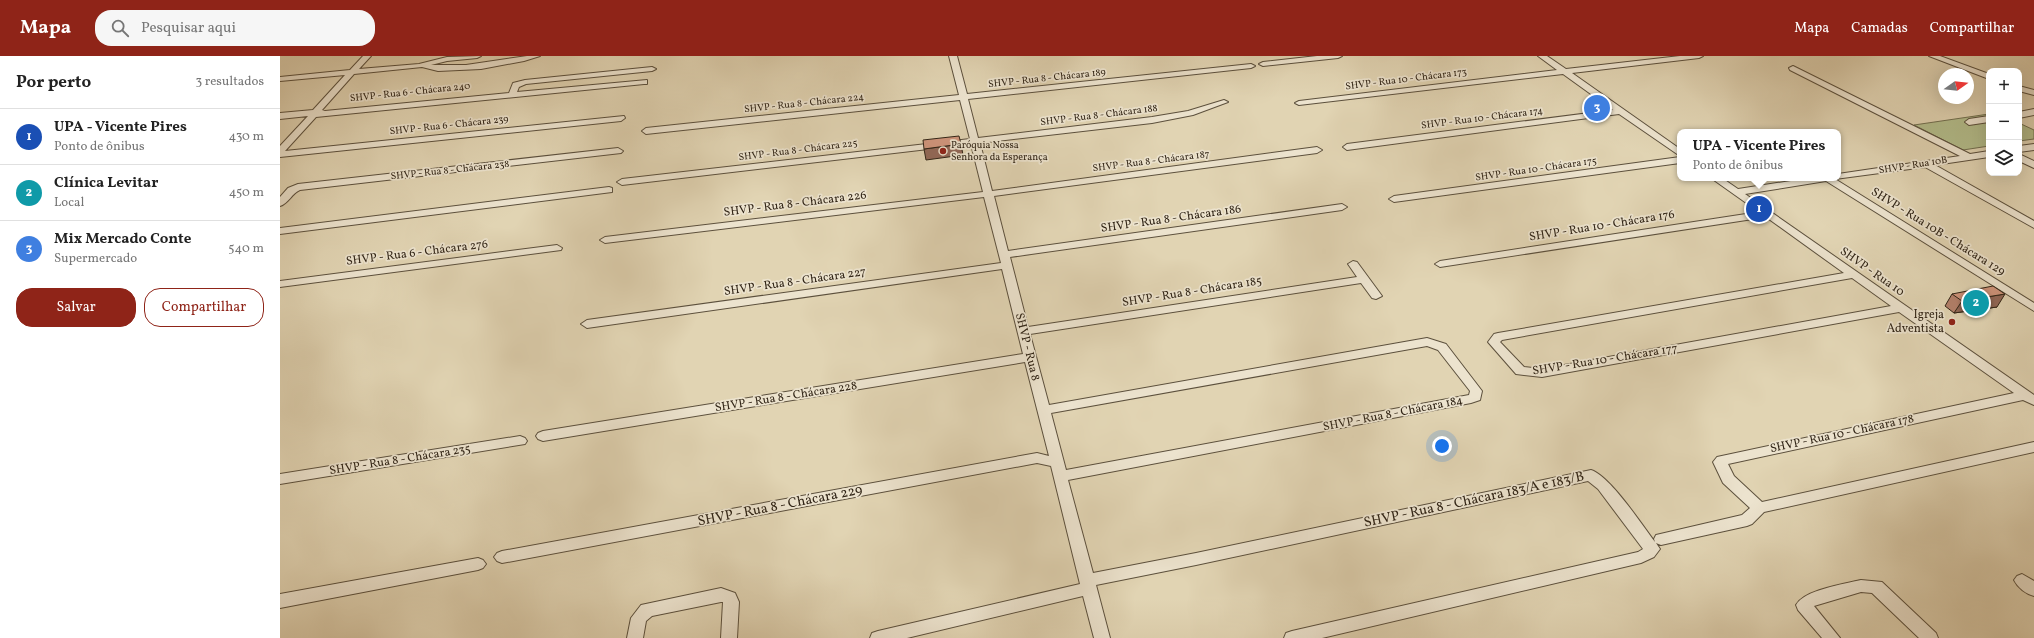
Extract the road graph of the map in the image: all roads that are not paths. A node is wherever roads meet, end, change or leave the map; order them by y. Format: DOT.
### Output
graph roads {
  1 [pos="367,56"];
  2 [pos="477,56"];
  3 [pos="536,56"];
  4 [pos="953,56"];
  5 [pos="1338,56"];
  6 [pos="1542,56"];
  7 [pos="1699,56"];
  8 [pos="1933,56"];
  9 [pos="1263,64"];
  10 [pos="419,66"];
  11 [pos="1251,66"];
  12 [pos="1793,68"];
  13 [pos="652,69"];
  14 [pos="352,72"];
  15 [pos="1564,72"];
  16 [pos="1986,76"];
  17 [pos="280,79"];
  18 [pos="644,82"];
  19 [pos="2022,89"];
  20 [pos="2034,93"];
  21 [pos="509,94"];
  22 [pos="964,97"];
  23 [pos="1224,102"];
  24 [pos="1298,103"];
  25 [pos="1621,111"];
  26 [pos="2034,112"];
  27 [pos="314,114"];
  28 [pos="2022,114"];
  29 [pos="280,116"];
  30 [pos="621,118"];
  31 [pos="1986,119"];
  32 [pos="1969,122"];
  33 [pos="646,131"];
  34 [pos="976,140"];
  35 [pos="1347,147"];
  36 [pos="2034,147"];
  37 [pos="2022,149"];
  38 [pos="1317,150"];
  39 [pos="280,151"];
  40 [pos="618,151"];
  41 [pos="1677,151"];
  42 [pos="280,154"];
  43 [pos="1986,154"];
  44 [pos="1969,157"];
  45 [pos="2022,159"];
  46 [pos="1677,160"];
  47 [pos="1925,163"];
  48 [pos="2034,165"];
  49 [pos="1841,177"];
  50 [pos="1720,181"];
  51 [pos="1808,181"];
  52 [pos="1833,181"];
  53 [pos="622,182"];
  54 [pos="609,190"];
  55 [pos="1736,192"];
  56 [pos="989,194"];
  57 [pos="282,199"];
  58 [pos="1394,199"];
  59 [pos="1342,207"];
  60 [pos="1768,214"];
  61 [pos="2034,225"];
  62 [pos="280,231"];
  63 [pos="605,240"];
  64 [pos="556,248"];
  65 [pos="1004,260"];
  66 [pos="1353,264"];
  67 [pos="1440,264"];
  68 [pos="1853,275"];
  69 [pos="1364,279"];
  70 [pos="280,284"];
  71 [pos="1376,296"];
  72 [pos="1900,308"];
  73 [pos="2034,308"];
  74 [pos="587,324"];
  75 [pos="1023,331"];
  76 [pos="1030,357"];
  77 [pos="2030,398"];
  78 [pos="1043,411"];
  79 [pos="543,436"];
  80 [pos="520,441"];
  81 [pos="2034,448"];
  82 [pos="1059,470"];
  83 [pos="280,479"];
  84 [pos="1759,508"];
  85 [pos="1661,539"];
  86 [pos="502,558"];
  87 [pos="478,564"];
  88 [pos="2022,580"];
  89 [pos="1088,584"];
  90 [pos="2034,590"];
  91 [pos="280,601"];
  92 [pos="635,638"];
  93 [pos="729,638"];
  94 [pos="878,638"];
  95 [pos="1102,638"];
  96 [pos="1292,638"];
  97 [pos="1832,638"];
  98 [pos="1930,638"];
  1 -- 14 [label="street"];
  2 -- 10 [label="street"];
  3 -- 10 [label="street"];
  4 -- 22 [label="street, SHVP - Rua 8"];
  5 -- 9 [label="street"];
  6 -- 15 [label="street"];
  7 -- 15 [label="street, SHVP - Rua 10 - Chácara 173"];
  8 -- 16 [label="street"];
  10 -- 14 [label="street"];
  11 -- 22 [label="street, SHVP - Rua 8 - Chácara 189"];
  12 -- 44 [label="street"];
  13 -- 21 [label="street"];
  14 -- 17 [label="street"];
  14 -- 27 [label="street"];
  15 -- 24 [label="street, SHVP - Rua 10 - Chácara 173"];
  15 -- 25 [label="street"];
  18 -- 21 [label="street, SHVP - Rua 6 - Chácara 240"];
  19 -- 20 [label="street"];
  21 -- 27 [label="street, SHVP - Rua 6 - Chácara 240"];
  22 -- 33 [label="street, SHVP - Rua 8 - Chácara 224"];
  22 -- 34 [label="street, SHVP - Rua 8"];
  23 -- 34 [label="street, SHVP - Rua 8 - Chácara 188"];
  25 -- 35 [label="street, SHVP - Rua 10 - Chácara 174"];
  25 -- 41 [label="street"];
  26 -- 28 [label="street"];
  27 -- 29 [label="street, SHVP - Rua 6 - Chácara 240"];
  27 -- 39 [label="street"];
  30 -- 42 [label="street, SHVP - Rua 6 - Chácara 239"];
  31 -- 32 [label="street"];
  34 -- 53 [label="street, SHVP - Rua 8 - Chácara 225"];
  34 -- 56 [label="street, SHVP - Rua 8"];
  36 -- 37 [label="street"];
  38 -- 56 [label="street, SHVP - Rua 8 - Chácara 187"];
  40 -- 57 [label="street, SHVP - Rua 8 - Chácara 238"];
  43 -- 44 [label="street, SHVP - Rua 10B"];
  44 -- 47 [label="street, SHVP - Rua 10B"];
  45 -- 48 [label="street"];
  46 -- 58 [label="street, SHVP - Rua 10 - Chácara 175"];
  47 -- 49 [label="street, SHVP - Rua 10B"];
  47 -- 61 [label="street"];
  50 -- 55 [label="street, SHVP - Rua 10"];
  51 -- 55 [label="street"];
  52 -- 73 [label="street, SHVP - Rua 10B - Chácara 129"];
  54 -- 62 [label="street"];
  55 -- 60 [label="street, SHVP - Rua 10"];
  56 -- 63 [label="street, SHVP - Rua 8 - Chácara 226"];
  56 -- 65 [label="street, SHVP - Rua 8"];
  59 -- 65 [label="street, SHVP - Rua 8 - Chácara 186"];
  60 -- 67 [label="street, SHVP - Rua 10 - Chácara 176"];
  60 -- 68 [label="street, SHVP - Rua 10"];
  64 -- 70 [label="street, SHVP - Rua 6 - Chácara 276"];
  65 -- 74 [label="street, SHVP - Rua 8 - Chácara 227"];
  65 -- 75 [label="street, SHVP - Rua 8"];
  66 -- 69 [label="street"];
  68 -- 72 [label="street, SHVP - Rua 10"];
  68 -- 72 [label="street, SHVP - Rua 10 - Chácara 177"];
  69 -- 71 [label="street"];
  69 -- 75 [label="street, SHVP - Rua 8 - Chácara 185"];
  72 -- 77 [label="street, SHVP - Rua 10"];
  75 -- 76 [label="street, SHVP - Rua 8"];
  76 -- 78 [label="street, SHVP - Rua 8"];
  76 -- 79 [label="street, SHVP - Rua 8 - Chácara 228"];
  77 -- 84 [label="street, SHVP - Rua 10 - Chácara 178"];
  78 -- 82 [label="street, SHVP - Rua 8"];
  78 -- 82 [label="street, SHVP - Rua 8 - Chácara 184"];
  80 -- 83 [label="street, SHVP - Rua 8 - Chácara 235"];
  81 -- 84 [label="street"];
  82 -- 86 [label="street, SHVP - Rua 8 - Chácara 229"];
  82 -- 89 [label="street, SHVP - Rua 8"];
  84 -- 85 [label="street"];
  87 -- 91 [label="street"];
  88 -- 90 [label="street"];
  89 -- 94 [label="street"];
  89 -- 95 [label="street, SHVP - Rua 8"];
  89 -- 96 [label="street, SHVP - Rua 8 - Chácara 183/A e 183/B"];
  92 -- 93 [label="street"];
  97 -- 98 [label="street"];
}
